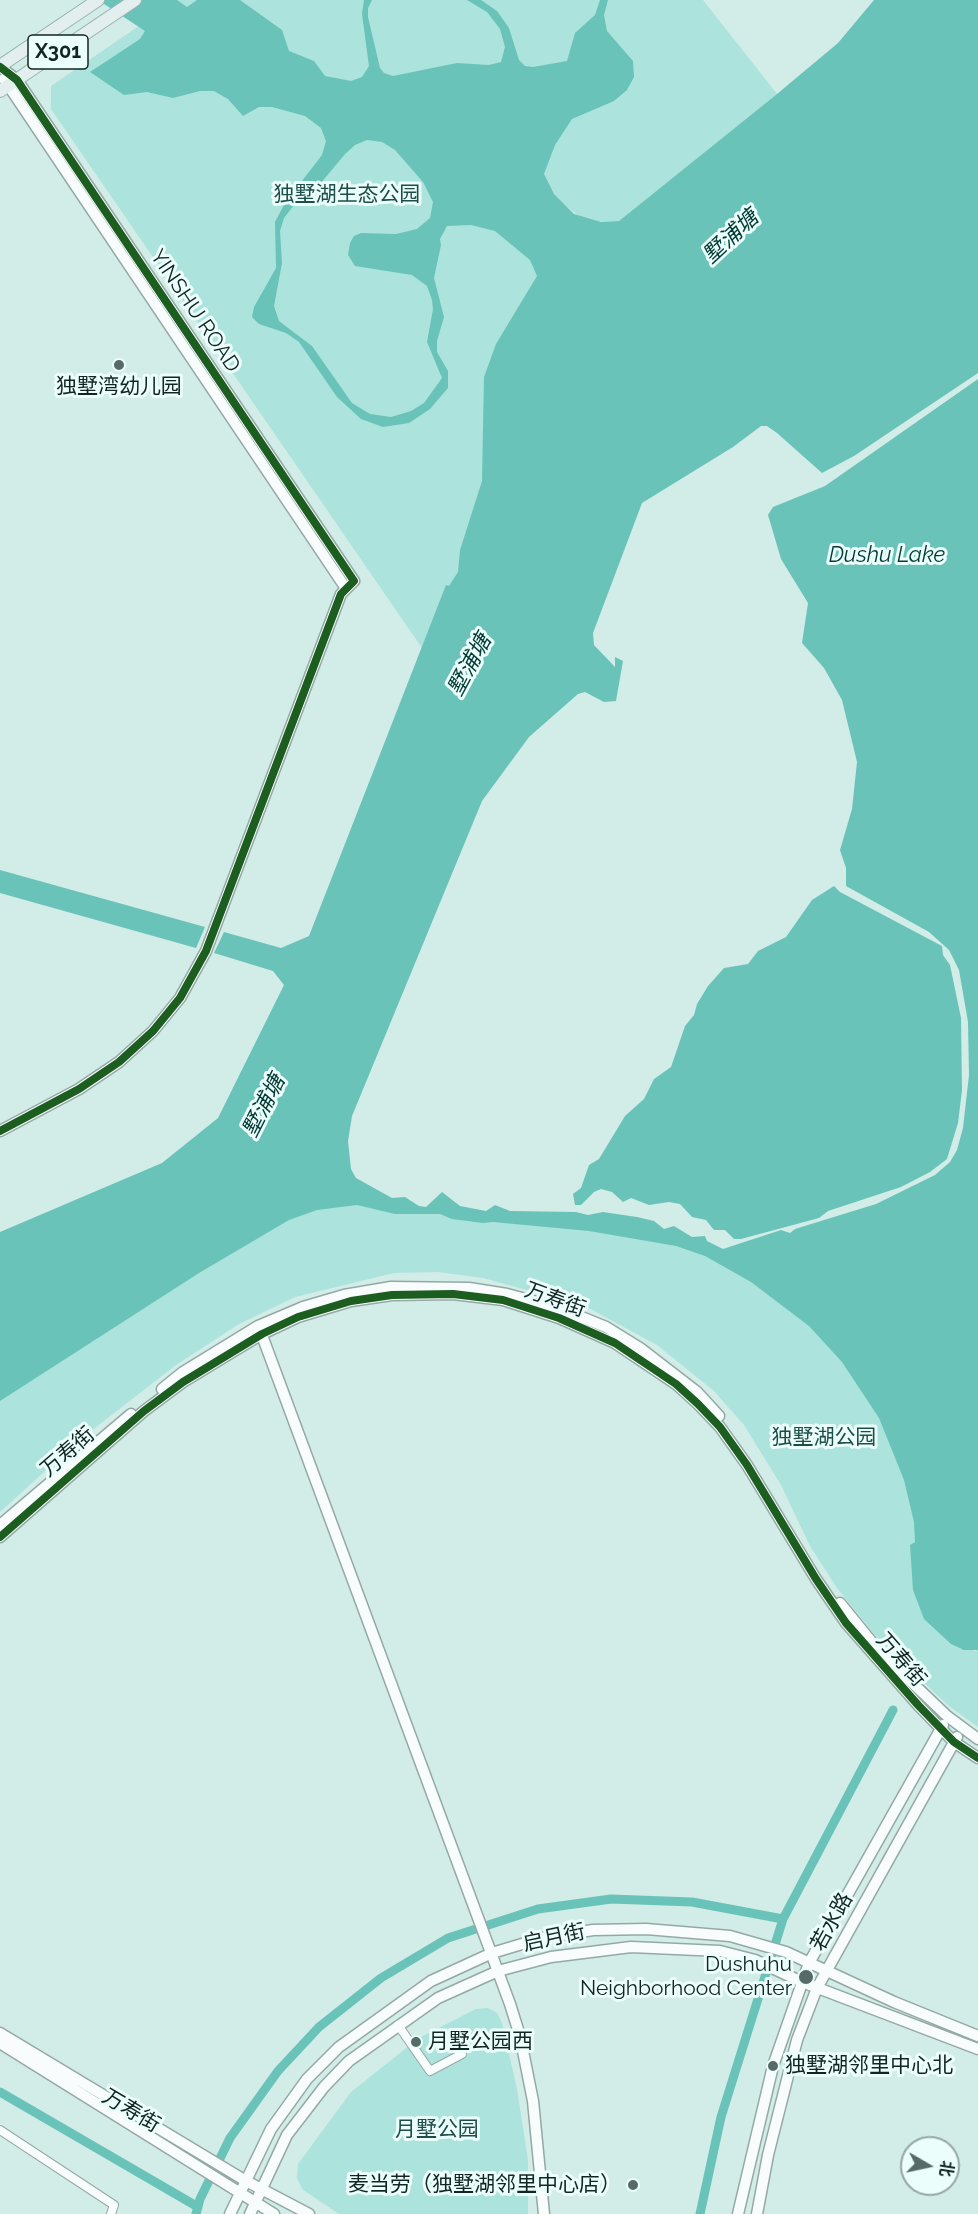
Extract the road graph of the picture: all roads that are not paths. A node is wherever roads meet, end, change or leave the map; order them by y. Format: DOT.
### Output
graph roads {
  1 [pos="135,0"];
  2 [pos="97,1"];
  3 [pos="0,67"];
  4 [pos="8,86"];
  5 [pos="0,1131"];
  6 [pos="260,1330"];
  7 [pos="0,1525"];
  8 [pos="0,1537"];
  9 [pos="897,1673"];
  10 [pos="947,1716"];
  11 [pos="941,1729"];
  12 [pos="963,1729"];
  13 [pos="978,1739"];
  14 [pos="954,1742"];
  15 [pos="978,1758"];
  16 [pos="492,1953"];
  17 [pos="809,1963"];
  18 [pos="825,1970"];
  19 [pos="498,1971"];
  20 [pos="802,1982"];
  21 [pos="817,1988"];
  22 [pos="398,2025"];
  23 [pos="0,2033"];
  24 [pos="978,2036"];
  25 [pos="0,2043"];
  26 [pos="978,2049"];
  27 [pos="462,2054"];
  28 [pos="0,2130"];
  29 [pos="246,2181"];
  30 [pos="262,2189"];
  31 [pos="242,2192"];
  32 [pos="255,2203"];
  33 [pos="111,2214"];
  34 [pos="230,2214"];
  35 [pos="250,2214"];
  36 [pos="274,2214"];
  37 [pos="309,2214"];
  38 [pos="544,2214"];
  39 [pos="738,2214"];
  40 [pos="757,2214"];
  1 -- 4 [label="main road, X301"];
  2 -- 3 [label="main road, X301"];
  3 -- 4 [label="street, YINSHU ROAD"];
  4 -- 5 [label="street, YINSHU ROAD"];
  6 -- 7 [label="street, 万寿街"];
  6 -- 8 [label="street, 万寿街"];
  6 -- 9 [label="street, 万寿街"];
  6 -- 16 [label="street"];
  9 -- 10 [label="street, 万寿街"];
  9 -- 11 [label="street, 万寿街"];
  10 -- 11 [label="street, 若水路"];
  10 -- 12 [label="street, 万寿街"];
  11 -- 14 [label="street, 万寿街"];
  11 -- 17 [label="street, 若水路"];
  12 -- 13 [label="street, 万寿街"];
  12 -- 14 [label="street, 若水路"];
  14 -- 15 [label="street, 万寿街"];
  14 -- 18 [label="street, 若水路"];
  16 -- 17 [label="street, 启月街"];
  16 -- 19 [label="street"];
  16 -- 29 [label="street, 启月街"];
  17 -- 18 [label="street, 启月街"];
  17 -- 20 [label="street, 若水路"];
  18 -- 21 [label="street, 若水路"];
  18 -- 24 [label="street, 启月街"];
  19 -- 20 [label="street, 启月街"];
  19 -- 22 [label="street, 启月街"];
  19 -- 38 [label="street"];
  20 -- 21 [label="street, 启月街"];
  20 -- 39 [label="street, 若水路"];
  21 -- 26 [label="street, 启月街"];
  21 -- 40 [label="street, 若水路"];
  22 -- 27 [label="street"];
  22 -- 30 [label="street, 启月街"];
  23 -- 29 [label="street, 万寿街"];
  25 -- 31 [label="street, 万寿街"];
  28 -- 33 [label="street"];
  29 -- 30 [label="street, 万寿街"];
  29 -- 31 [label="street, 启月街"];
  30 -- 32 [label="street, 启月街"];
  30 -- 37 [label="street, 万寿街"];
  31 -- 32 [label="street, 万寿街"];
  31 -- 34 [label="street, 启月街"];
  32 -- 35 [label="street, 启月街"];
  32 -- 36 [label="street, 万寿街"];
}
